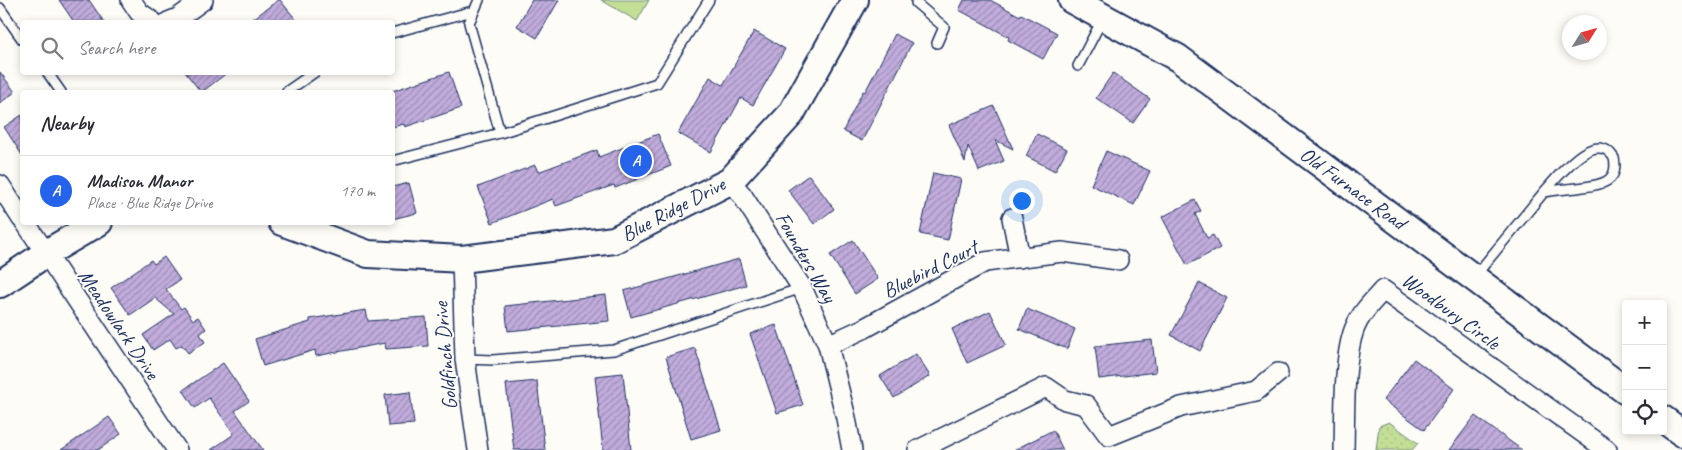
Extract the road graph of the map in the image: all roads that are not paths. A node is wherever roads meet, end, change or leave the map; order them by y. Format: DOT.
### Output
graph roads {
  1 [pos="131,0"];
  2 [pos="203,0"];
  3 [pos="479,0"];
  4 [pos="709,0"];
  5 [pos="856,0"];
  6 [pos="1072,0"];
  7 [pos="915,1"];
  8 [pos="0,8"];
  9 [pos="473,14"];
  10 [pos="1104,18"];
  11 [pos="150,20"];
  12 [pos="173,20"];
  13 [pos="395,32"];
  14 [pos="20,36"];
  15 [pos="936,43"];
  16 [pos="1078,66"];
  17 [pos="48,75"];
  18 [pos="310,75"];
  19 [pos="60,90"];
  20 [pos="289,90"];
  21 [pos="500,133"];
  22 [pos="395,160"];
  23 [pos="730,181"];
  24 [pos="0,185"];
  25 [pos="1544,192"];
  26 [pos="20,216"];
  27 [pos="1012,218"];
  28 [pos="27,225"];
  29 [pos="94,225"];
  30 [pos="290,225"];
  31 [pos="45,254"];
  32 [pos="1020,258"];
  33 [pos="462,259"];
  34 [pos="1118,260"];
  35 [pos="1474,277"];
  36 [pos="0,284"];
  37 [pos="802,288"];
  38 [pos="828,345"];
  39 [pos="465,359"];
  40 [pos="1278,373"];
  41 [pos="1625,390"];
  42 [pos="1667,422"];
  43 [pos="1682,433"];
  44 [pos="174,449"];
  45 [pos="478,450"];
  46 [pos="852,450"];
  47 [pos="918,450"];
  48 [pos="1344,450"];
  49 [pos="1607,450"];
  1 -- 11 [label="street"];
  2 -- 12 [label="street"];
  3 -- 9 [label="lane"];
  4 -- 21 [label="lane"];
  5 -- 23 [label="street, Blue Ridge Drive"];
  6 -- 10 [label="street, Old Furnace Road"];
  7 -- 15 [label="lane"];
  8 -- 14 [label="lane"];
  9 -- 13 [label="lane"];
  9 -- 21 [label="lane"];
  10 -- 16 [label="lane"];
  10 -- 35 [label="street, Old Furnace Road"];
  17 -- 19 [label="lane"];
  18 -- 20 [label="lane"];
  21 -- 22 [label="lane"];
  23 -- 33 [label="street, Blue Ridge Drive"];
  23 -- 37 [label="street, Founders Way"];
  24 -- 26 [label="street"];
  25 -- 25 [label="lane"];
  25 -- 35 [label="lane"];
  27 -- 32 [label="street"];
  28 -- 31 [label="street, Meadowlark Drive"];
  29 -- 31 [label="street"];
  30 -- 33 [label="street, Blue Ridge Drive"];
  31 -- 36 [label="street"];
  31 -- 44 [label="street, Meadowlark Drive"];
  32 -- 34 [label="street, Bluebird Court"];
  32 -- 38 [label="street, Bluebird Court"];
  33 -- 39 [label="street, Goldfinch Drive"];
  35 -- 41 [label="street, Old Furnace Road"];
  37 -- 38 [label="street, Founders Way"];
  37 -- 39 [label="lane"];
  38 -- 46 [label="street, Founders Way"];
  39 -- 45 [label="street, Goldfinch Drive"];
  40 -- 47 [label="street"];
  42 -- 43 [label="street"];
  48 -- 49 [label="street, Woodbury Circle"];
}
